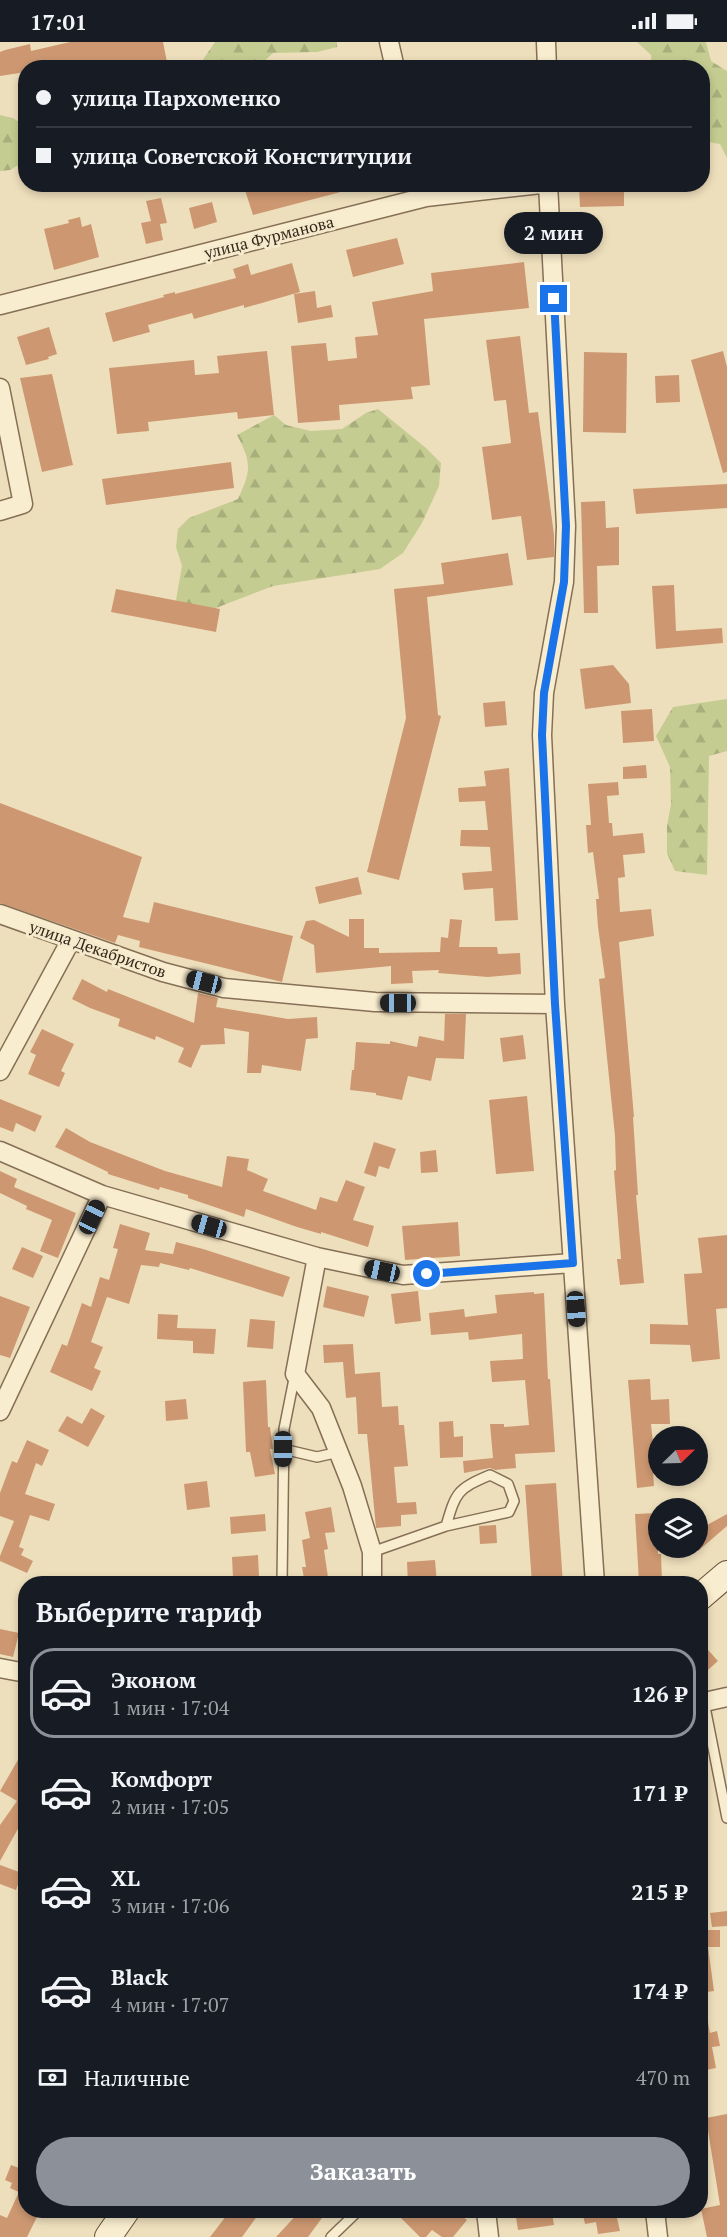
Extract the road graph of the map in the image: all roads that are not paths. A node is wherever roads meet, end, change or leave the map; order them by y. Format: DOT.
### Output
graph roads {
  1 [pos="389,42"];
  2 [pos="546,42"];
  3 [pos="393,60"];
  4 [pos="547,60"];
  5 [pos="420,192"];
  6 [pos="549,192"];
  7 [pos="0,305"];
  8 [pos="0,388"];
  9 [pos="0,511"];
  10 [pos="0,914"];
  11 [pos="71,940"];
  12 [pos="555,1004"];
  13 [pos="0,1071"];
  14 [pos="0,1151"];
  15 [pos="102,1195"];
  16 [pos="316,1257"];
  17 [pos="573,1263"];
  18 [pos="295,1374"];
  19 [pos="0,1411"];
  20 [pos="283,1449"];
  21 [pos="339,1452"];
  22 [pos="446,1526"];
  23 [pos="372,1552"];
  24 [pos="727,1574"];
  25 [pos="282,1576"];
  26 [pos="372,1576"];
  27 [pos="594,1576"];
  28 [pos="708,1590"];
  29 [pos="0,1668"];
  30 [pos="18,1671"];
  31 [pos="727,1697"];
  32 [pos="708,1701"];
  33 [pos="708,1730"];
  34 [pos="727,1818"];
  35 [pos="121,2218"];
  36 [pos="351,2218"];
  37 [pos="487,2218"];
  38 [pos="656,2218"];
  39 [pos="108,2237"];
  40 [pos="332,2237"];
  41 [pos="489,2237"];
  42 [pos="658,2237"];
  1 -- 3 [label="street"];
  2 -- 4 [label="street"];
  5 -- 7 [label="street, улица Фурманова"];
  6 -- 12 [label="street"];
  8 -- 9 [label="street"];
  10 -- 11 [label="street, улица Декабристов"];
  11 -- 12 [label="street, улица Декабристов"];
  11 -- 13 [label="street"];
  12 -- 17 [label="street"];
  14 -- 15 [label="street"];
  15 -- 16 [label="street"];
  15 -- 19 [label="street"];
  16 -- 17 [label="street"];
  16 -- 18 [label="street"];
  17 -- 27 [label="street"];
  18 -- 20 [label="lane"];
  18 -- 21 [label="street"];
  20 -- 21 [label="lane"];
  20 -- 25 [label="lane"];
  21 -- 23 [label="street"];
  22 -- 22 [label="lane"];
  22 -- 23 [label="lane"];
  23 -- 26 [label="street"];
  24 -- 28 [label="street"];
  29 -- 30 [label="street"];
  31 -- 32 [label="street"];
  33 -- 34 [label="lane"];
  35 -- 39 [label="street"];
  36 -- 40 [label="lane"];
  37 -- 41 [label="street"];
  38 -- 42 [label="street"];
}
